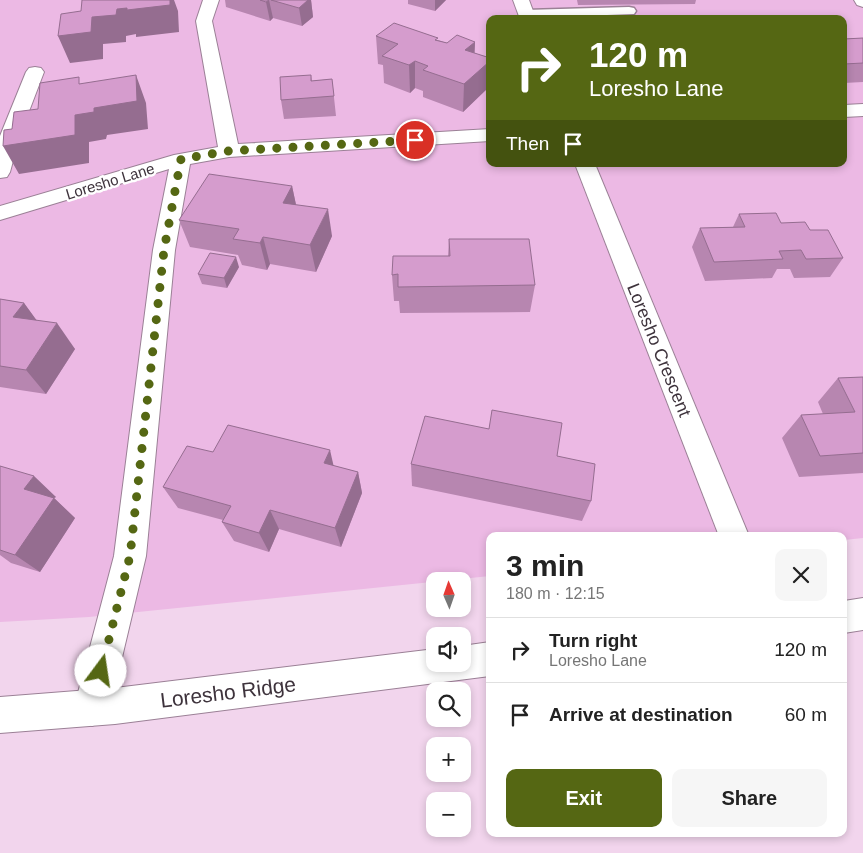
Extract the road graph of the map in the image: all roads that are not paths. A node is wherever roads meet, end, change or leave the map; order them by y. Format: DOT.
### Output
graph roads {
  1 [pos="211,0"];
  2 [pos="525,11"];
  3 [pos="629,11"];
  4 [pos="35,72"];
  5 [pos="863,110"];
  6 [pos="847,111"];
  7 [pos="486,136"];
  8 [pos="229,151"];
  9 [pos="181,159"];
  10 [pos="586,167"];
  11 [pos="0,172"];
  12 [pos="0,213"];
  13 [pos="732,532"];
  14 [pos="863,614"];
  15 [pos="847,617"];
  16 [pos="486,660"];
  17 [pos="471,662"];
  18 [pos="426,668"];
  19 [pos="92,708"];
  20 [pos="0,715"];
  1 -- 8 [label="street"];
  2 -- 3 [label="lane"];
  4 -- 11 [label="street"];
  5 -- 6 [label="street"];
  7 -- 8 [label="street, Loresho Lane"];
  8 -- 9 [label="street, Loresho Lane"];
  9 -- 12 [label="street, Loresho Lane"];
  9 -- 19 [label="street"];
  10 -- 13 [label="street, Loresho Crescent"];
  14 -- 15 [label="street"];
  16 -- 17 [label="street"];
  18 -- 19 [label="street, Loresho Ridge"];
  19 -- 20 [label="street, Loresho Ridge"];
}
